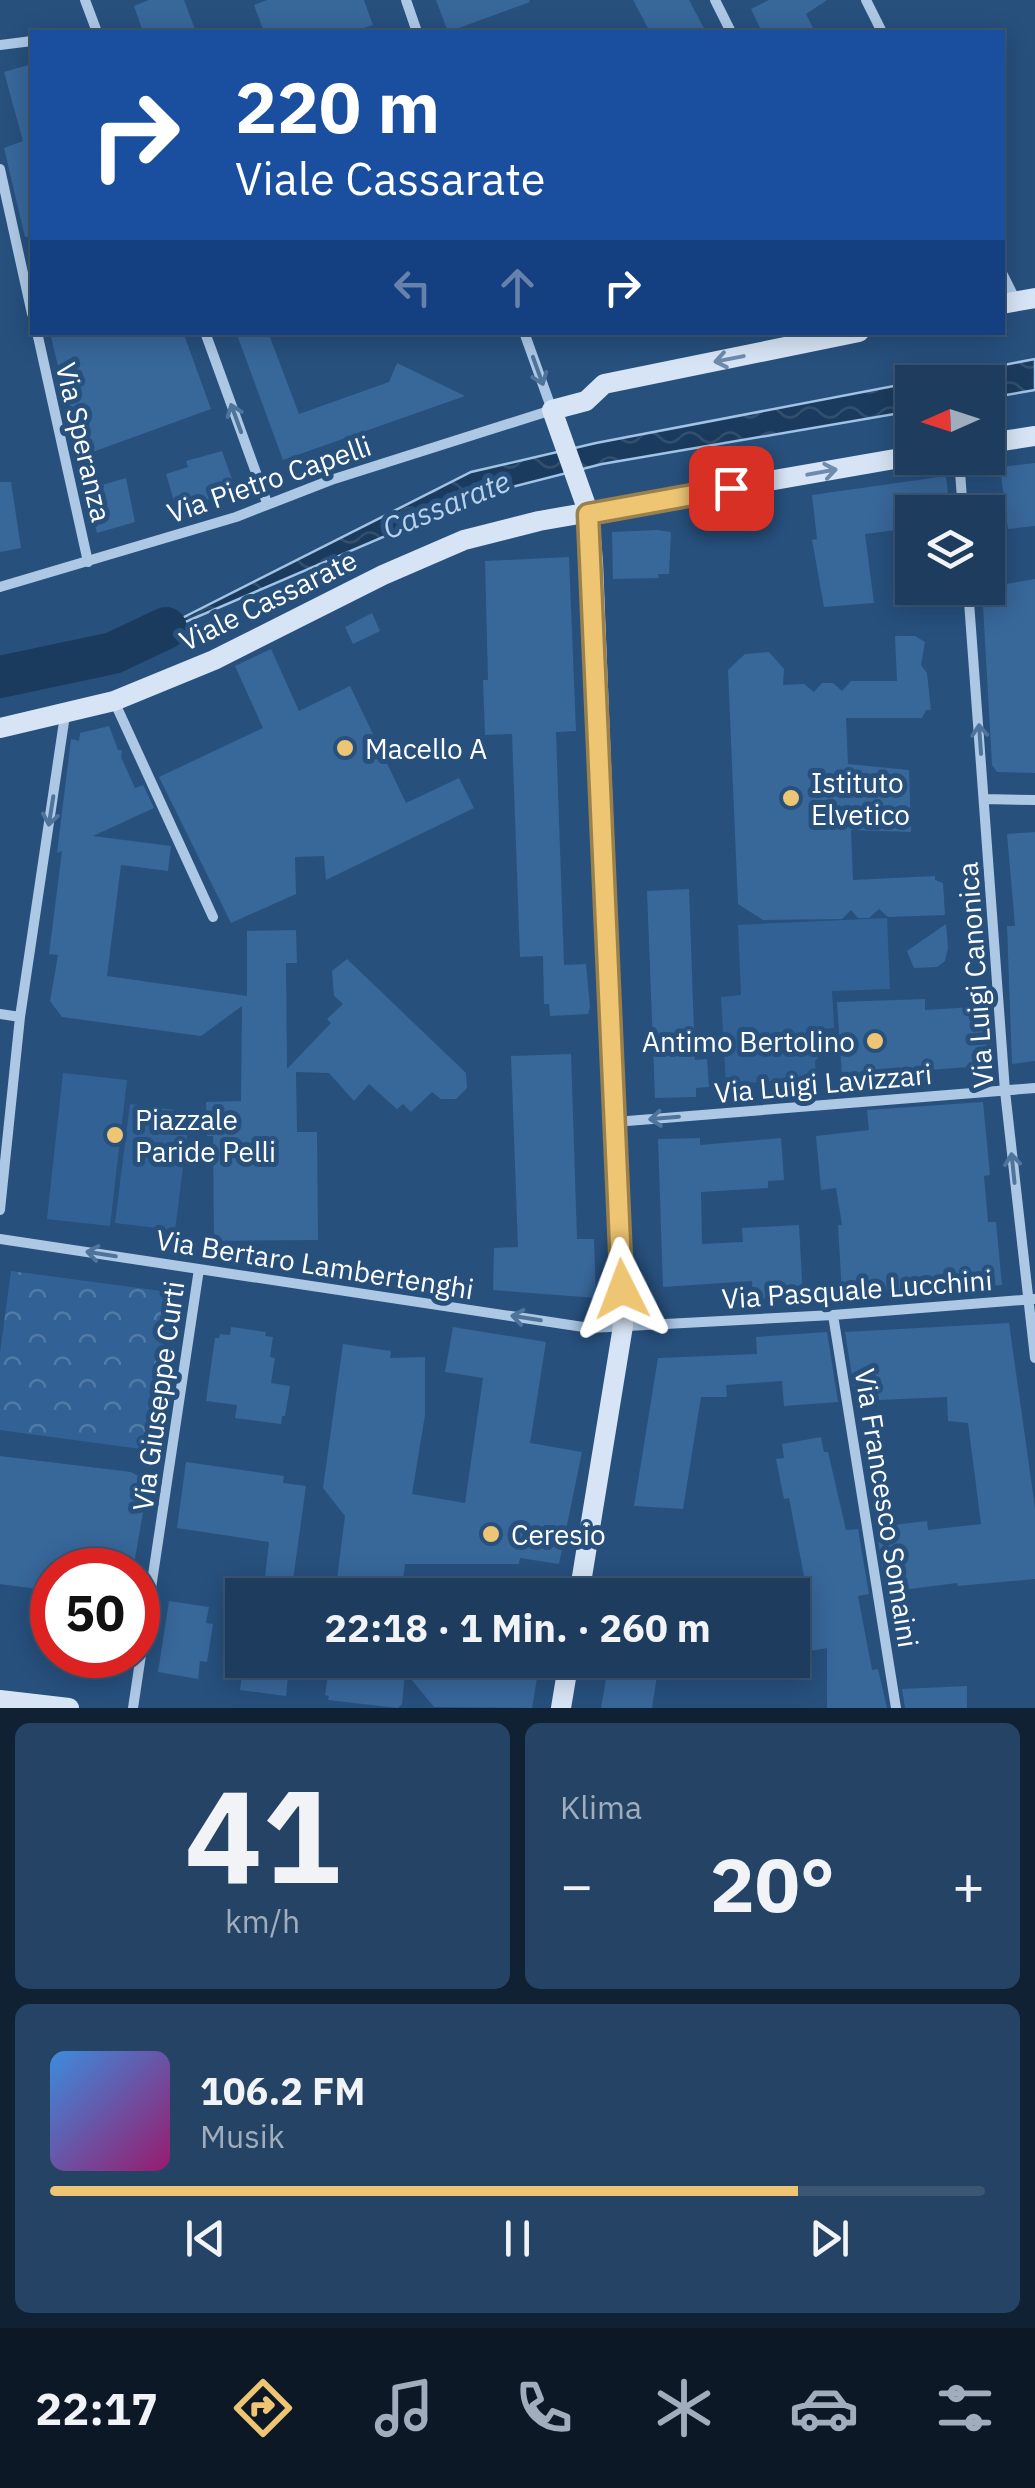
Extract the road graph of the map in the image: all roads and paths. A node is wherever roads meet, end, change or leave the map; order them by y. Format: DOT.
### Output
graph roads {
  1 [pos="85,0"];
  2 [pos="406,0"];
  3 [pos="715,0"];
  4 [pos="866,0"];
  5 [pos="94,30"];
  6 [pos="416,30"];
  7 [pos="730,30"];
  8 [pos="881,30"];
  9 [pos="30,41"];
  10 [pos="0,46"];
  11 [pos="0,169"];
  12 [pos="1005,278"];
  13 [pos="1018,301"];
  14 [pos="30,305"];
  15 [pos="38,335"];
  16 [pos="206,335"];
  17 [pos="525,335"];
  18 [pos="844,335"];
  19 [pos="552,410"];
  20 [pos="1035,436"];
  21 [pos="1005,441"];
  22 [pos="895,459"];
  23 [pos="266,503"];
  24 [pos="588,514"];
  25 [pos="88,562"];
  26 [pos="0,587"];
  27 [pos="969,605"];
  28 [pos="114,701"];
  29 [pos="65,715"];
  30 [pos="0,728"];
  31 [pos="984,799"];
  32 [pos="1035,800"];
  33 [pos="213,917"];
  34 [pos="0,1014"];
  35 [pos="20,1017"];
  36 [pos="1035,1088"];
  37 [pos="1005,1091"];
  38 [pos="615,1122"];
  39 [pos="0,1210"];
  40 [pos="0,1239"];
  41 [pos="199,1269"];
  42 [pos="1031,1299"];
  43 [pos="833,1315"];
  44 [pos="623,1326"];
  45 [pos="1035,1358"];
  46 [pos="582,1578"];
  47 [pos="566,1678"];
  48 [pos="0,1700"];
  49 [pos="69,1708"];
  50 [pos="134,1708"];
  51 [pos="561,1708"];
  52 [pos="896,1708"];
  1 -- 5 [label="street"];
  2 -- 6 [label="street"];
  3 -- 7 [label="street"];
  4 -- 8 [label="street"];
  9 -- 10 [label="street"];
  11 -- 14 [label="street"];
  12 -- 13 [label="street"];
  15 -- 25 [label="street, Via Speranza"];
  23 -- 16 [label="street, one-way"];
  17 -- 19 [label="street, one-way"];
  18 -- 19 [label="main road, one-way"];
  19 -- 23 [label="street, Via Pietro Capelli"];
  19 -- 24 [label="main road"];
  20 -- 21 [label="main road"];
  24 -- 22 [label="main road, Viale Cassarate, one-way"];
  23 -- 25 [label="street, Via Pietro Capelli"];
  24 -- 28 [label="main road, Viale Cassarate"];
  24 -- 38 [label="main road"];
  25 -- 26 [label="street, Via Pietro Capelli"];
  31 -- 27 [label="street, Via Luigi Canonica, one-way"];
  28 -- 29 [label="main road, Viale Cassarate"];
  28 -- 33 [label="street"];
  29 -- 30 [label="main road, Viale Cassarate"];
  29 -- 35 [label="street, one-way"];
  31 -- 32 [label="street"];
  31 -- 37 [label="street, Via Luigi Canonica"];
  34 -- 35 [label="street"];
  35 -- 39 [label="street"];
  36 -- 37 [label="street, Via Luigi Lavizzari"];
  37 -- 38 [label="street, Via Luigi Lavizzari, one-way"];
  42 -- 37 [label="street, Via Luigi Canonica, one-way"];
  38 -- 44 [label="main road"];
  41 -- 40 [label="street, Via Bertaro Lambertenghi, one-way"];
  44 -- 41 [label="street, Via Bertaro Lambertenghi, one-way"];
  41 -- 50 [label="street, Via Giuseppe Curti"];
  42 -- 43 [label="street, Via Pasquale Lucchini"];
  42 -- 45 [label="street, Via Luigi Canonica"];
  43 -- 44 [label="street, Via Pasquale Lucchini"];
  43 -- 52 [label="street, Via Francesco Somaini"];
  44 -- 46 [label="main road"];
  47 -- 51 [label="main road"];
  48 -- 49 [label="main road"];
}
